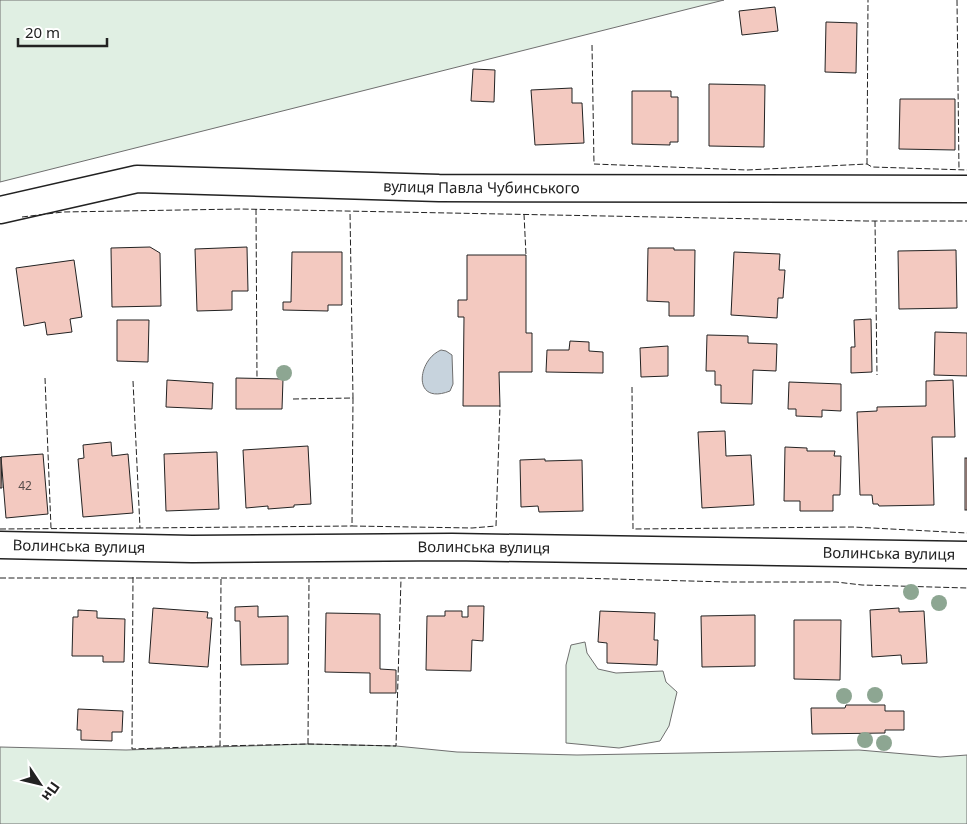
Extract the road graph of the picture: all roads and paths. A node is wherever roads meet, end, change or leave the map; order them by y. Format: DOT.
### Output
graph roads {
  1 [pos="967,189"];
  2 [pos="0,210"];
  3 [pos="0,545"];
  4 [pos="967,556"];
  1 -- 2 [label="street, вулиця Павла Чубинського"];
  3 -- 4 [label="street, Волинська вулиця"];
}
